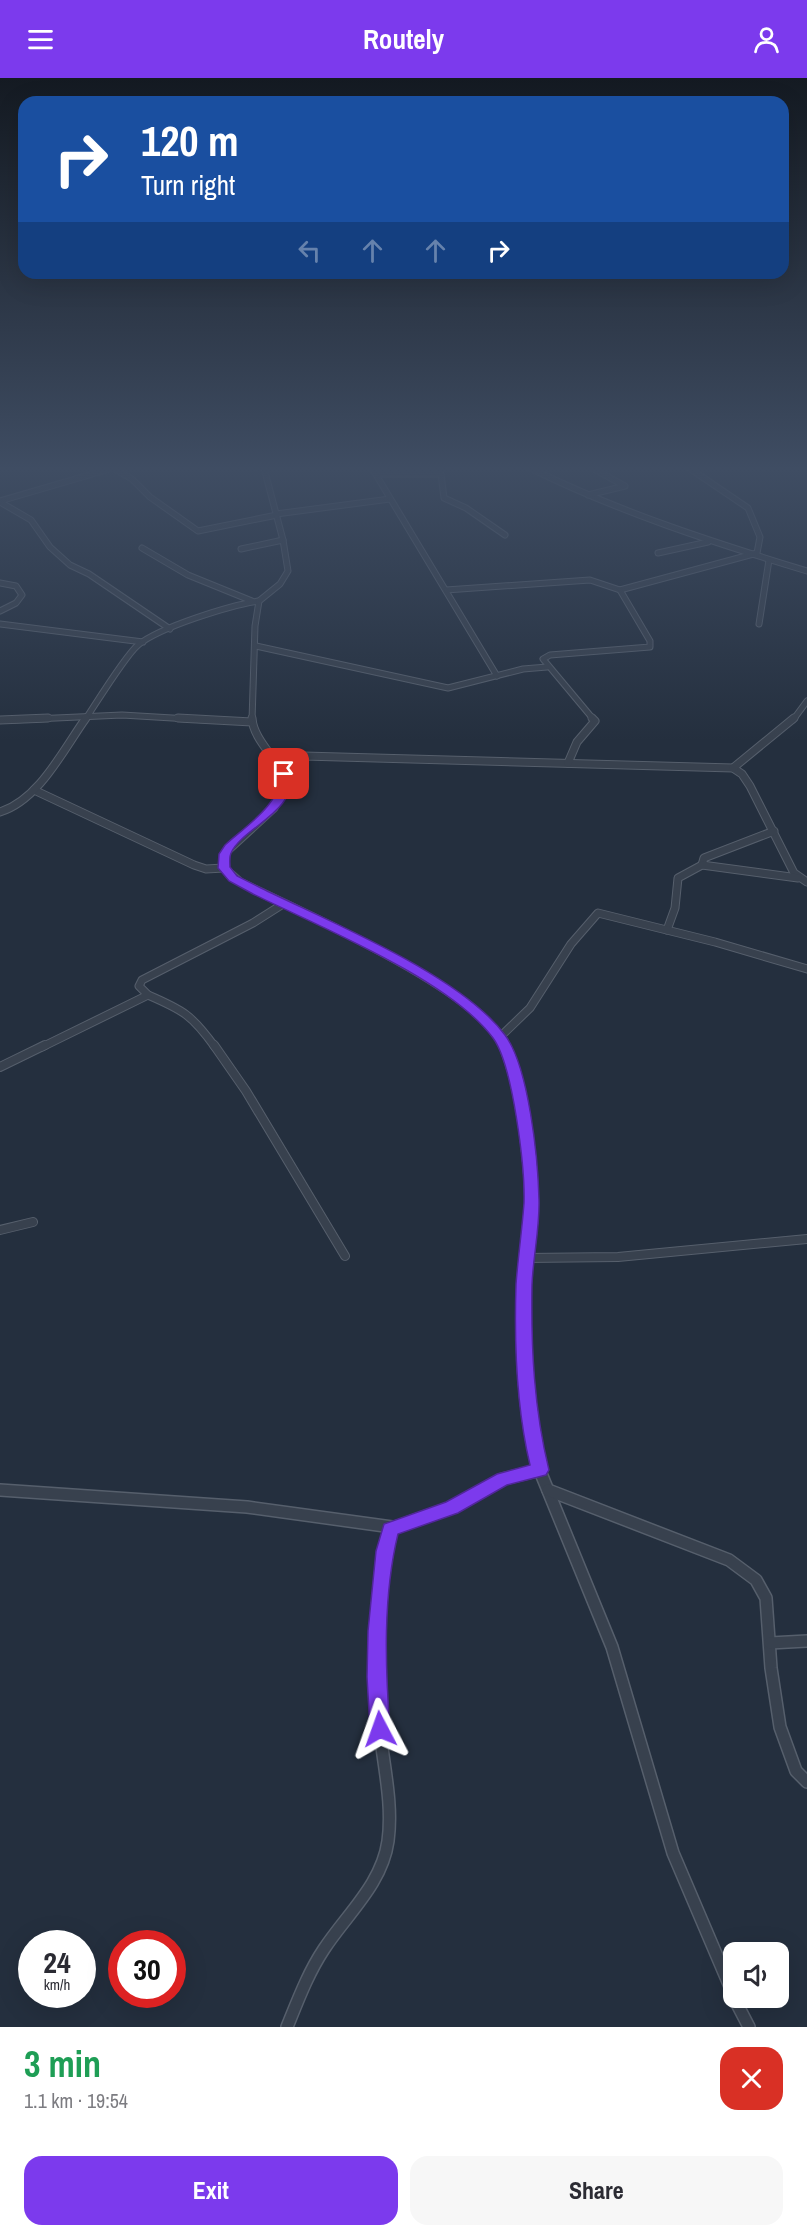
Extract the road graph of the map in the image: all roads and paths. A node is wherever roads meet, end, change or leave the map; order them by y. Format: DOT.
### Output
graph roads {
  1 [pos="63,559"];
  2 [pos="161,559"];
  3 [pos="287,559"];
  4 [pos="427,559"];
  5 [pos="741,559"];
  6 [pos="765,559"];
  7 [pos="769,560"];
  8 [pos="807,571"];
  9 [pos="0,583"];
  10 [pos="446,590"];
  11 [pos="620,590"];
  12 [pos="255,602"];
  13 [pos="0,611"];
  14 [pos="0,624"];
  15 [pos="759,624"];
  16 [pos="170,629"];
  17 [pos="143,642"];
  18 [pos="255,646"];
  19 [pos="547,666"];
  20 [pos="496,676"];
  21 [pos="807,701"];
  22 [pos="86,716"];
  23 [pos="0,720"];
  24 [pos="252,722"];
  25 [pos="276,759"];
  26 [pos="568,763"];
  27 [pos="733,768"];
  28 [pos="34,790"];
  29 [pos="0,812"];
  30 [pos="774,831"];
  31 [pos="702,865"];
  32 [pos="224,868"];
  33 [pos="798,878"];
  34 [pos="807,882"];
  35 [pos="283,904"];
  36 [pos="667,930"];
  37 [pos="807,969"];
  38 [pos="148,995"];
  39 [pos="500,1037"];
  40 [pos="0,1067"];
  41 [pos="33,1222"];
  42 [pos="0,1230"];
  43 [pos="807,1239"];
  44 [pos="345,1256"];
  45 [pos="526,1258"];
  46 [pos="540,1470"];
  47 [pos="0,1490"];
  48 [pos="548,1490"];
  49 [pos="392,1527"];
  50 [pos="807,1641"];
  51 [pos="770,1643"];
  52 [pos="807,1782"];
  53 [pos="723,1971"];
  54 [pos="740,2008"];
  55 [pos="287,2027"];
  56 [pos="749,2027"];
  1 -- 16 [label="street"];
  2 -- 12 [label="street"];
  3 -- 12 [label="street"];
  4 -- 10 [label="street"];
  5 -- 11 [label="street"];
  6 -- 7 [label="street"];
  7 -- 8 [label="street"];
  7 -- 15 [label="street"];
  9 -- 13 [label="street"];
  10 -- 11 [label="street"];
  10 -- 20 [label="street"];
  11 -- 19 [label="street"];
  12 -- 16 [label="street"];
  12 -- 18 [label="street"];
  14 -- 17 [label="street"];
  16 -- 17 [label="street"];
  17 -- 22 [label="street"];
  18 -- 20 [label="street"];
  18 -- 24 [label="street"];
  19 -- 20 [label="street"];
  19 -- 26 [label="street"];
  21 -- 27 [label="street"];
  22 -- 23 [label="street"];
  22 -- 24 [label="street"];
  22 -- 28 [label="street"];
  24 -- 25 [label="street"];
  25 -- 26 [label="street"];
  25 -- 32 [label="street"];
  26 -- 27 [label="street"];
  27 -- 30 [label="street"];
  28 -- 29 [label="street"];
  28 -- 32 [label="street"];
  30 -- 31 [label="street"];
  30 -- 33 [label="street"];
  31 -- 33 [label="street"];
  31 -- 36 [label="street"];
  32 -- 35 [label="street"];
  33 -- 34 [label="street"];
  35 -- 38 [label="street"];
  35 -- 39 [label="street"];
  36 -- 37 [label="street"];
  36 -- 39 [label="street"];
  38 -- 40 [label="street"];
  38 -- 44 [label="street"];
  39 -- 45 [label="street"];
  41 -- 42 [label="street"];
  43 -- 45 [label="street"];
  45 -- 46 [label="street"];
  46 -- 48 [label="street"];
  46 -- 49 [label="street"];
  47 -- 49 [label="street"];
  48 -- 51 [label="street"];
  48 -- 53 [label="street"];
  49 -- 55 [label="street"];
  50 -- 51 [label="street"];
  51 -- 52 [label="street"];
  54 -- 56 [label="street"];
}
